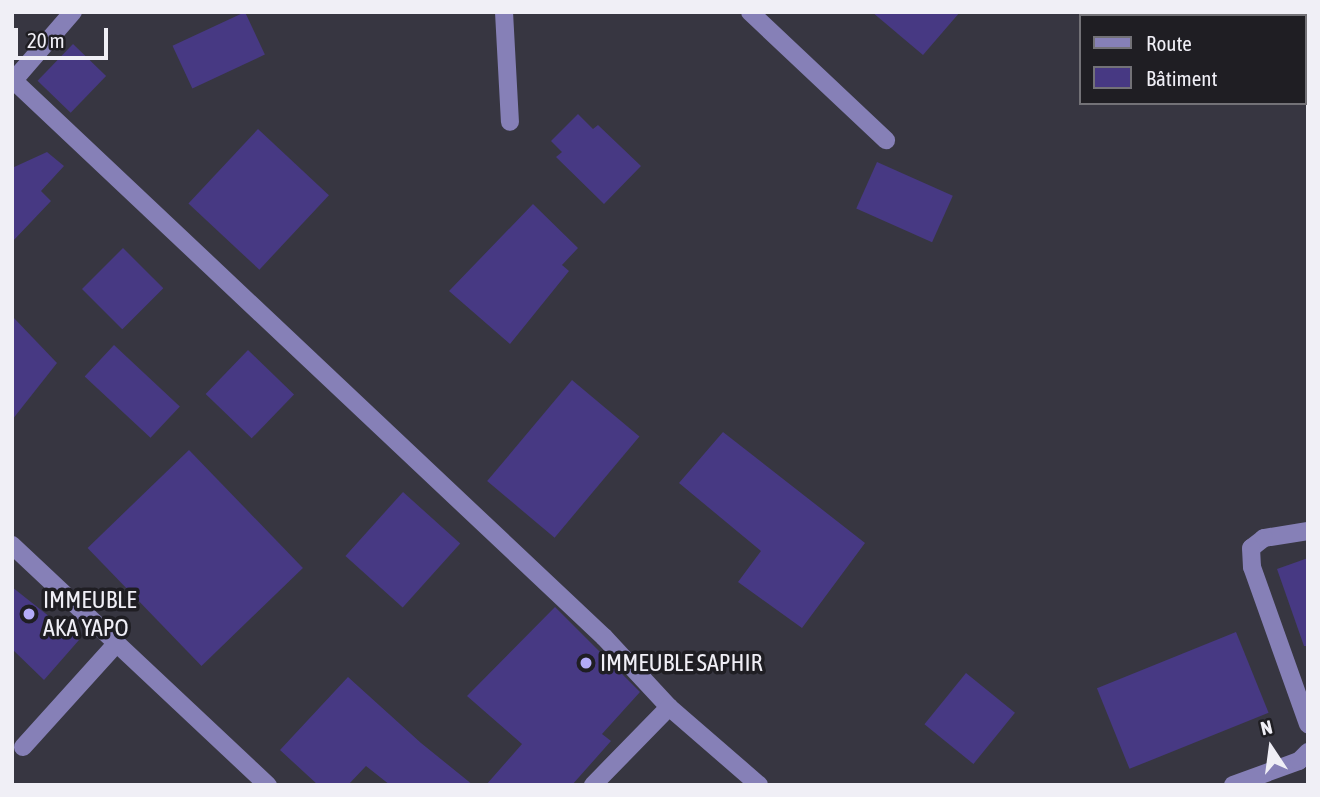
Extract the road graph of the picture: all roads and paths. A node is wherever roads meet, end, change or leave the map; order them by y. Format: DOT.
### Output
graph roads {
  1 [pos="73,12"];
  2 [pos="503,12"];
  3 [pos="750,12"];
  4 [pos="13,80"];
  5 [pos="510,122"];
  6 [pos="887,140"];
  7 [pos="1308,531"];
  8 [pos="12,545"];
  9 [pos="116,644"];
  10 [pos="669,707"];
  11 [pos="1308,724"];
  12 [pos="23,747"];
  13 [pos="1308,752"];
  14 [pos="268,785"];
  15 [pos="593,785"];
  16 [pos="758,785"];
  17 [pos="1233,785"];
  1 -- 4 [label="street"];
  2 -- 5 [label="street"];
  3 -- 6 [label="street"];
  4 -- 10 [label="street"];
  7 -- 11 [label="street"];
  8 -- 9 [label="street"];
  9 -- 12 [label="street"];
  9 -- 14 [label="street"];
  10 -- 15 [label="street"];
  10 -- 16 [label="street"];
  13 -- 17 [label="street"];
}
